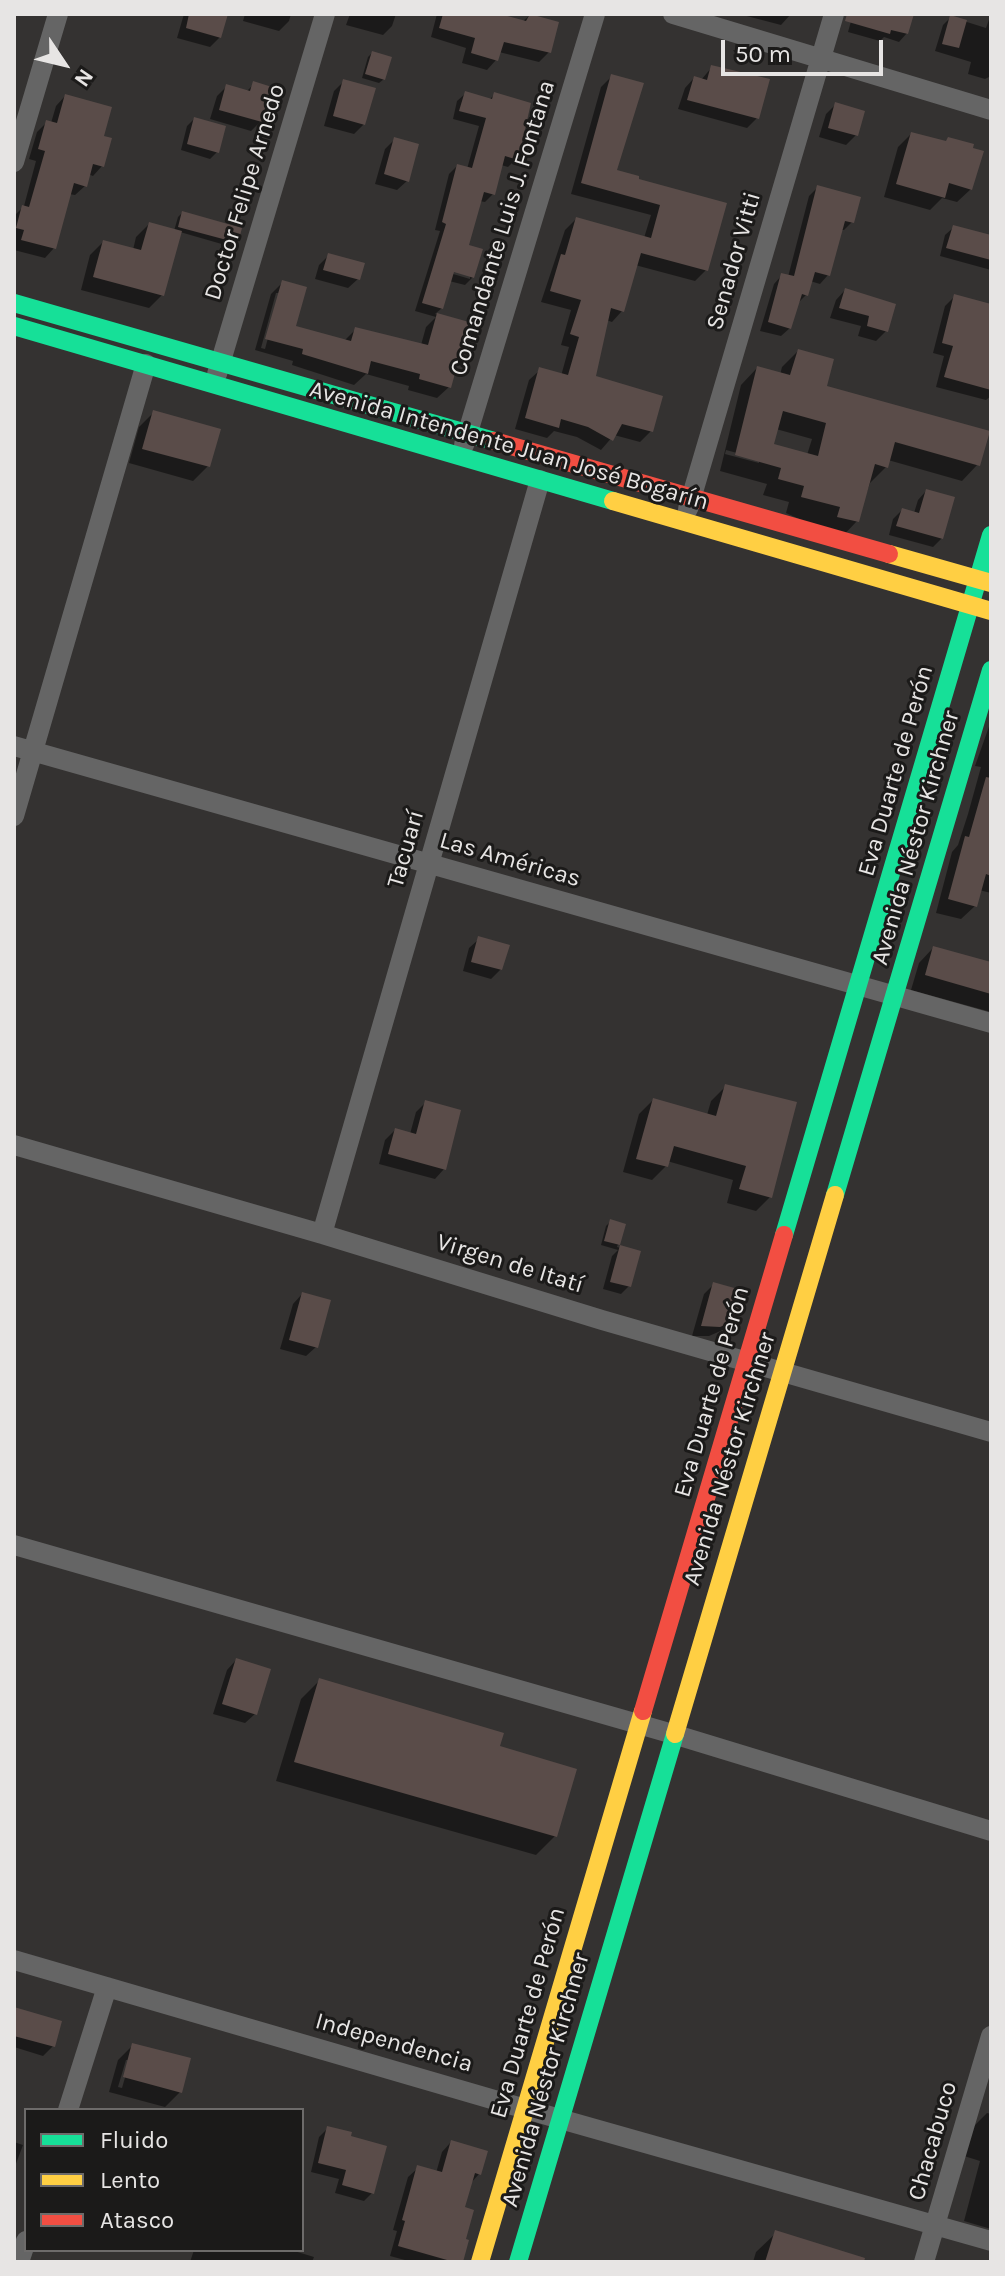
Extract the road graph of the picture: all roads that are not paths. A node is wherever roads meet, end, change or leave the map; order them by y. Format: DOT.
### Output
graph roads {
  1 [pos="58,14"];
  2 [pos="325,14"];
  3 [pos="595,14"];
  4 [pos="673,14"];
  5 [pos="834,14"];
  6 [pos="821,57"];
  7 [pos="991,110"];
  8 [pos="14,162"];
  9 [pos="14,303"];
  10 [pos="14,326"];
  11 [pos="221,362"];
  12 [pos="146,364"];
  13 [pos="213,384"];
  14 [pos="468,433"];
  15 [pos="461,456"];
  16 [pos="540,480"];
  17 [pos="691,498"];
  18 [pos="685,522"];
  19 [pos="991,535"];
  20 [pos="984,582"];
  21 [pos="970,605"];
  22 [pos="991,611"];
  23 [pos="991,670"];
  24 [pos="23,749"];
  25 [pos="14,816"];
  26 [pos="429,864"];
  27 [pos="858,985"];
  28 [pos="895,995"];
  29 [pos="991,1023"];
  30 [pos="14,1145"];
  31 [pos="322,1234"];
  32 [pos="747,1360"];
  33 [pos="782,1370"];
  34 [pos="991,1432"];
  35 [pos="14,1545"];
  36 [pos="639,1724"];
  37 [pos="673,1734"];
  38 [pos="991,1831"];
  39 [pos="14,1960"];
  40 [pos="107,1987"];
  41 [pos="991,2036"];
  42 [pos="69,2108"];
  43 [pos="525,2109"];
  44 [pos="560,2119"];
  45 [pos="935,2225"];
  46 [pos="991,2241"];
  47 [pos="480,2262"];
  48 [pos="518,2262"];
  49 [pos="924,2262"];
  1 -- 8 [label="street"];
  2 -- 11 [label="street, Doctor Felipe Arnedo"];
  3 -- 14 [label="street, Comandante Luis J. Fontana"];
  4 -- 6 [label="street"];
  5 -- 6 [label="street, Senador Vitti"];
  6 -- 7 [label="street"];
  6 -- 17 [label="street, Senador Vitti"];
  9 -- 11 [label="street, Avenida Intendente Juan José Bogarín"];
  10 -- 12 [label="street, Avenida Intendente Juan José Bogarín"];
  11 -- 13 [label="street, Doctor Felipe Arnedo"];
  11 -- 14 [label="street, Avenida Intendente Juan José Bogarín"];
  12 -- 13 [label="street, Avenida Intendente Juan José Bogarín"];
  12 -- 24 [label="street"];
  13 -- 15 [label="street, Avenida Intendente Juan José Bogarín"];
  14 -- 15 [label="street, Comandante Luis J. Fontana"];
  14 -- 17 [label="street, Avenida Intendente Juan José Bogarín"];
  15 -- 16 [label="street, Avenida Intendente Juan José Bogarín"];
  16 -- 18 [label="street, Avenida Intendente Juan José Bogarín"];
  16 -- 26 [label="street, Tacuarí"];
  17 -- 18 [label="street, Senador Vitti"];
  17 -- 20 [label="street, Avenida Intendente Juan José Bogarín"];
  18 -- 21 [label="street, Avenida Intendente Juan José Bogarín"];
  19 -- 20 [label="street, Eva Duarte de Perón"];
  20 -- 21 [label="street, Eva Duarte de Perón"];
  21 -- 22 [label="street, Avenida Intendente Juan José Bogarín"];
  21 -- 27 [label="street, Eva Duarte de Perón"];
  23 -- 28 [label="street, Avenida Néstor Kirchner"];
  24 -- 25 [label="street"];
  24 -- 26 [label="street, Las Américas"];
  26 -- 27 [label="street, Las Américas"];
  26 -- 31 [label="street, Tacuarí"];
  27 -- 28 [label="street, Las Américas"];
  27 -- 32 [label="street, Eva Duarte de Perón"];
  28 -- 29 [label="street, Las Américas"];
  28 -- 33 [label="street, Avenida Néstor Kirchner"];
  30 -- 31 [label="street, Virgen de Itatí"];
  31 -- 32 [label="street, Virgen de Itatí"];
  32 -- 33 [label="street, Virgen de Itatí"];
  32 -- 36 [label="street, Eva Duarte de Perón"];
  33 -- 34 [label="street, Virgen de Itatí"];
  33 -- 37 [label="street, Avenida Néstor Kirchner"];
  35 -- 36 [label="street"];
  36 -- 37 [label="street"];
  36 -- 43 [label="street, Eva Duarte de Perón"];
  37 -- 38 [label="street"];
  37 -- 44 [label="street, Avenida Néstor Kirchner"];
  39 -- 40 [label="street, Independencia"];
  40 -- 42 [label="street"];
  40 -- 43 [label="street, Independencia"];
  41 -- 45 [label="street, Chacabuco"];
  43 -- 44 [label="street, Independencia"];
  43 -- 47 [label="street, Eva Duarte de Perón"];
  44 -- 45 [label="street, Independencia"];
  44 -- 48 [label="street, Avenida Néstor Kirchner"];
  45 -- 46 [label="street, Independencia"];
  45 -- 49 [label="street, Chacabuco"];
}
